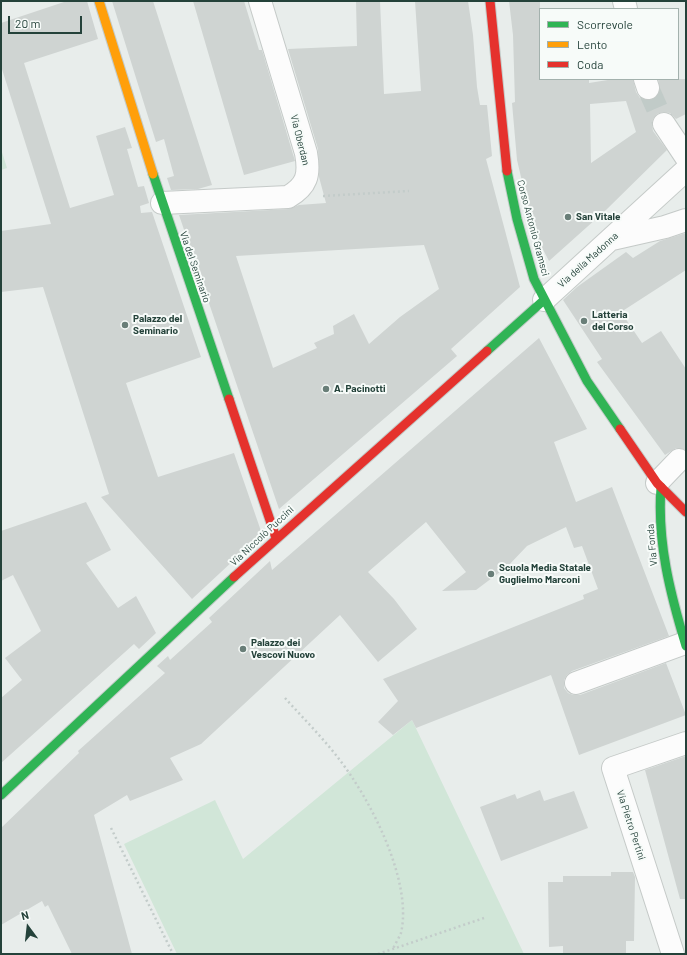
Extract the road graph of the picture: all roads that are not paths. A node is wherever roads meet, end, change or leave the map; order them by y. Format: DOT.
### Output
graph roads {
  1 [pos="99,1"];
  2 [pos="260,1"];
  3 [pos="490,1"];
  4 [pos="664,124"];
  5 [pos="686,157"];
  6 [pos="686,170"];
  7 [pos="162,203"];
  8 [pos="686,220"];
  9 [pos="611,239"];
  10 [pos="544,300"];
  11 [pos="680,460"];
  12 [pos="659,485"];
  13 [pos="686,512"];
  14 [pos="276,538"];
  15 [pos="686,645"];
  16 [pos="576,683"];
  17 [pos="686,743"];
  18 [pos="1,795"];
  19 [pos="673,954"];
  1 -- 7 [label="street, Via del Seminario"];
  2 -- 7 [label="street, Via Oberdan"];
  3 -- 10 [label="street, Corso Antonio Gramsci"];
  4 -- 5 [label="street"];
  6 -- 9 [label="street, Via della Madonna"];
  7 -- 14 [label="street, Via del Seminario"];
  8 -- 9 [label="street"];
  9 -- 10 [label="street, Via della Madonna"];
  10 -- 12 [label="street, Corso Antonio Gramsci"];
  10 -- 14 [label="street, Via Niccolò Puccini"];
  11 -- 12 [label="street"];
  12 -- 13 [label="street, Corso Antonio Gramsci"];
  12 -- 15 [label="street, Via Fonda"];
  14 -- 18 [label="street, Via Niccolò Puccini"];
  15 -- 16 [label="street"];
  17 -- 19 [label="street, Via Pietro Pertini"];
}
